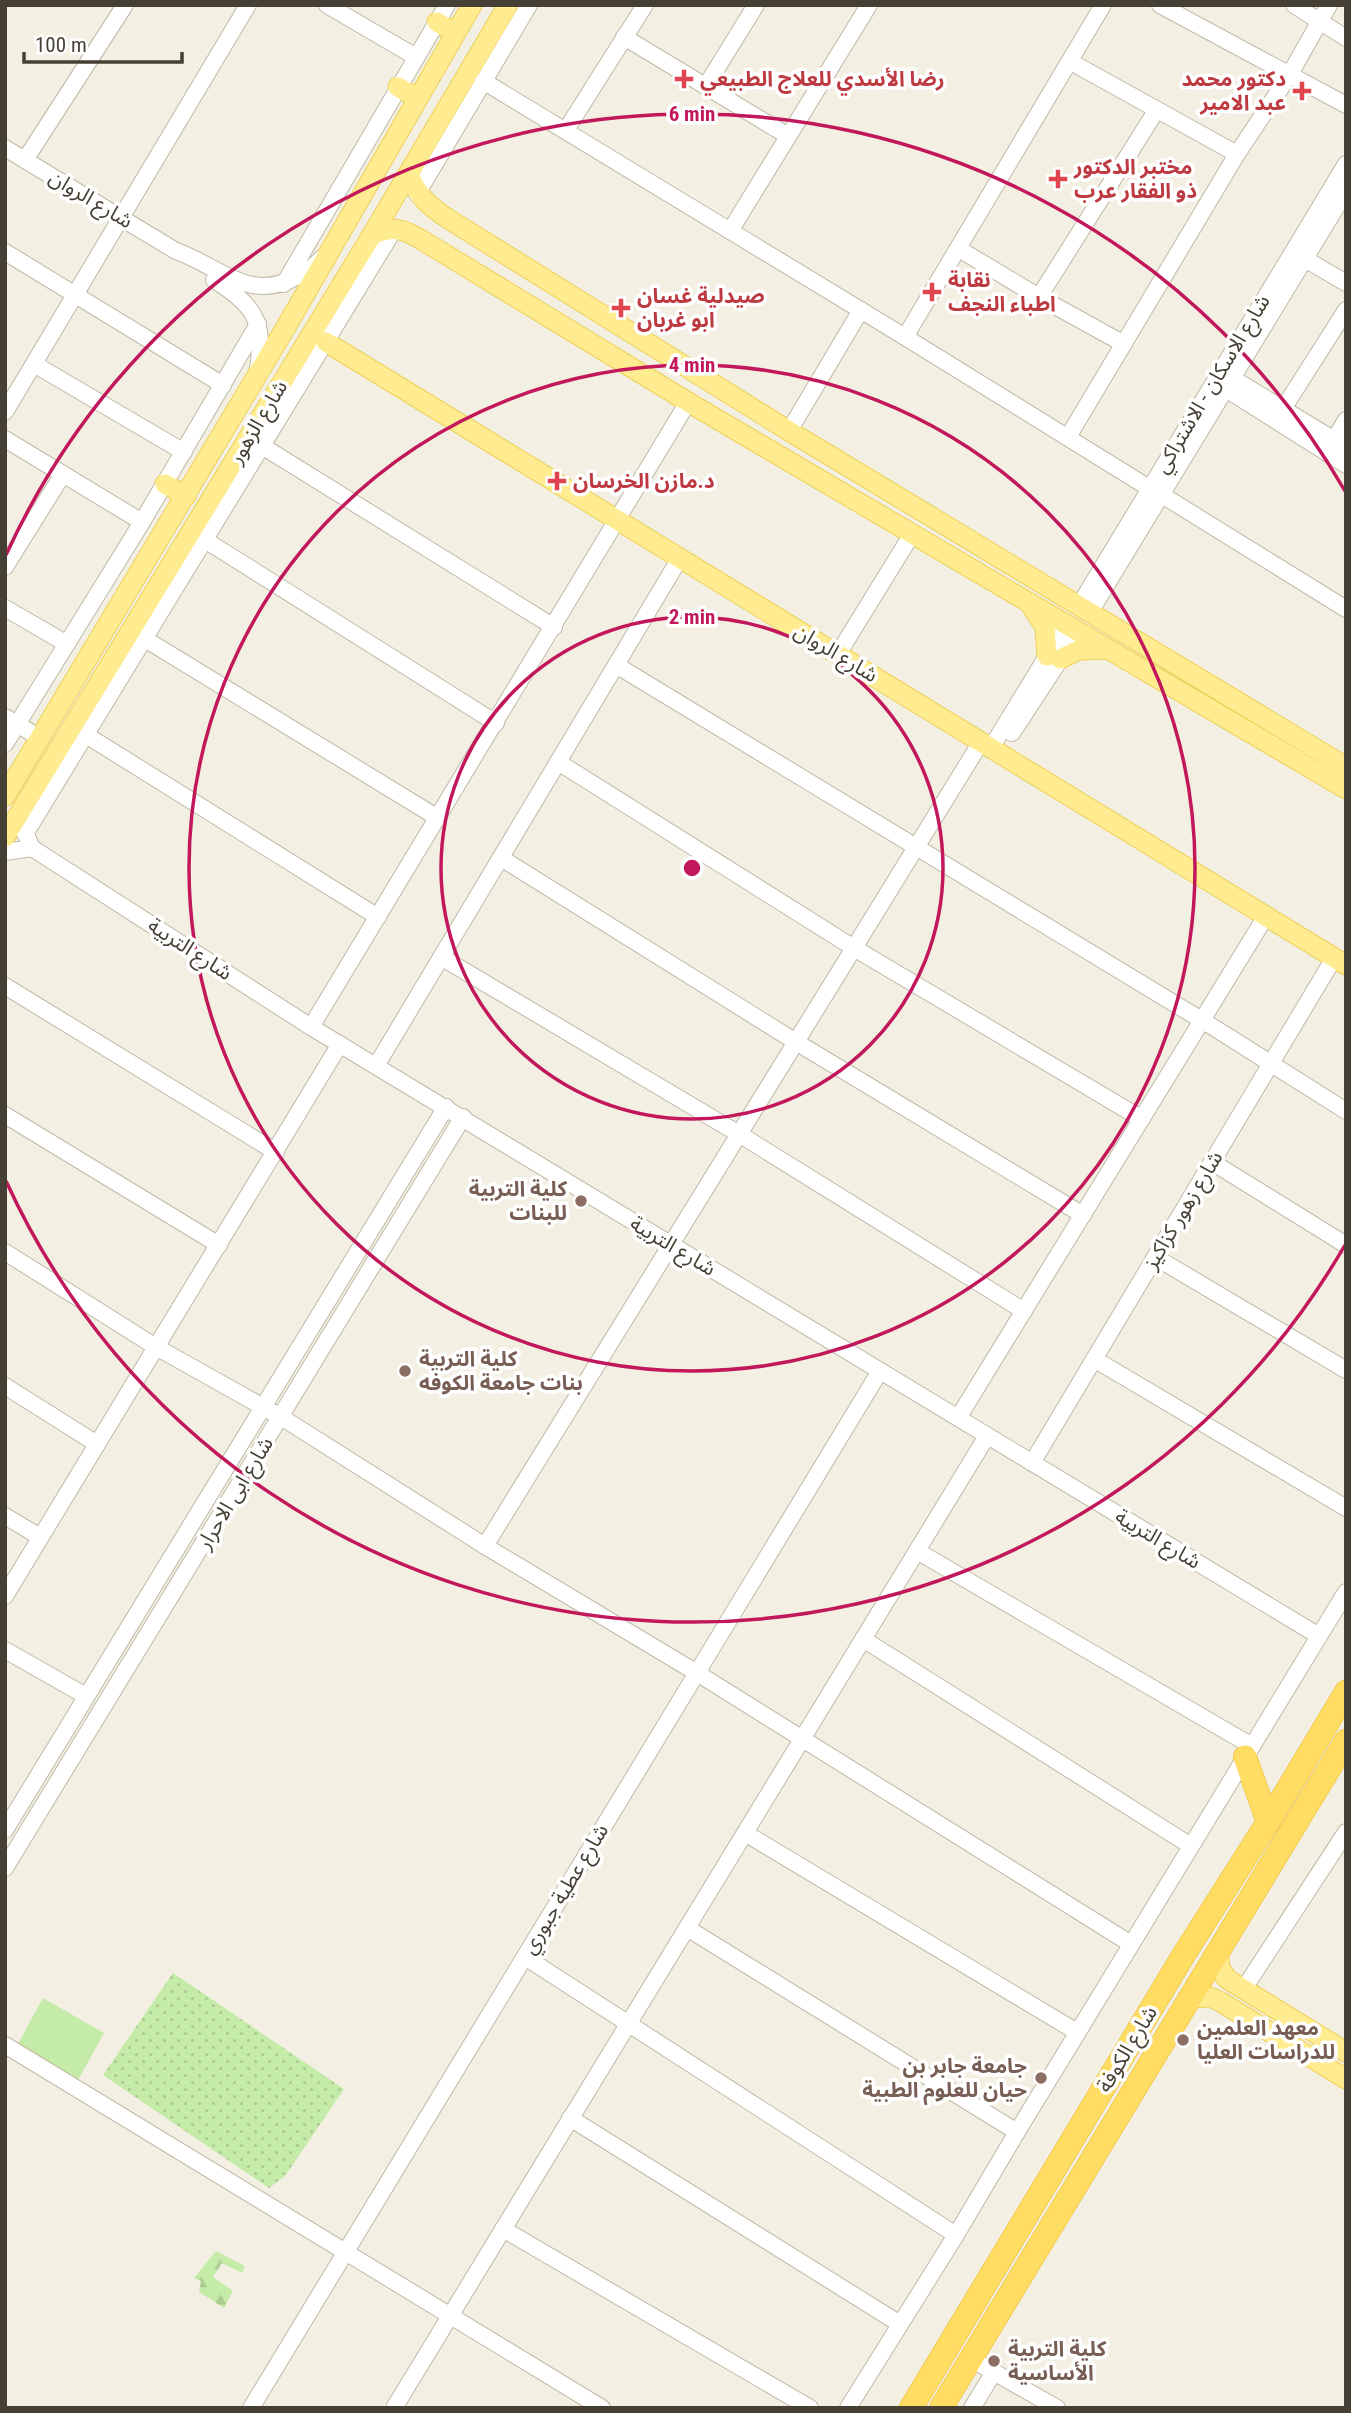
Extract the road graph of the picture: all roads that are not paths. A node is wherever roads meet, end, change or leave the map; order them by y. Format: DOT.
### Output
graph roads {
  1 [pos="125,5"];
  2 [pos="248,5"];
  3 [pos="327,5"];
  4 [pos="447,5"];
  5 [pos="471,5"];
  6 [pos="508,5"];
  7 [pos="529,5"];
  8 [pos="645,5"];
  9 [pos="756,5"];
  10 [pos="869,5"];
  11 [pos="1103,5"];
  12 [pos="1160,5"];
  13 [pos="1294,5"];
  14 [pos="1329,5"];
  15 [pos="437,22"];
  16 [pos="1319,22"];
  17 [pos="455,33"];
  18 [pos="624,37"];
  19 [pos="1346,38"];
  20 [pos="416,57"];
  21 [pos="1071,62"];
  22 [pos="1290,74"];
  23 [pos="483,81"];
  24 [pos="706,86"];
  25 [pos="398,87"];
  26 [pos="417,98"];
  27 [pos="1346,105"];
  28 [pos="1156,111"];
  29 [pos="566,131"];
  30 [pos="788,135"];
  31 [pos="5,148"];
  32 [pos="1237,154"];
  33 [pos="25,160"];
  34 [pos="1346,164"];
  35 [pos="409,174"];
  36 [pos="1346,191"];
  37 [pos="417,194"];
  38 [pos="122,218"];
  39 [pos="396,228"];
  40 [pos="730,231"];
  41 [pos="372,235"];
  42 [pos="490,245"];
  43 [pos="959,249"];
  44 [pos="176,251"];
  45 [pos="328,251"];
  46 [pos="5,252"];
  47 [pos="1305,259"];
  48 [pos="475,271"];
  49 [pos="1346,283"];
  50 [pos="284,284"];
  51 [pos="76,295"];
  52 [pos="1039,297"];
  53 [pos="862,310"];
  54 [pos="1346,310"];
  55 [pos="258,324"];
  56 [pos="905,337"];
  57 [pos="326,342"];
  58 [pos="1124,344"];
  59 [pos="34,364"];
  60 [pos="258,375"];
  61 [pos="1229,383"];
  62 [pos="223,385"];
  63 [pos="688,402"];
  64 [pos="279,403"];
  65 [pos="1283,409"];
  66 [pos="5,412"];
  67 [pos="1346,420"];
  68 [pos="1192,431"];
  69 [pos="789,432"];
  70 [pos="1068,437"];
  71 [pos="5,439"];
  72 [pos="1340,444"];
  73 [pos="262,446"];
  74 [pos="184,452"];
  75 [pos="1346,465"];
  76 [pos="62,474"];
  77 [pos="165,484"];
  78 [pos="1156,491"];
  79 [pos="186,495"];
  80 [pos="619,520"];
  81 [pos="142,522"];
  82 [pos="912,534"];
  83 [pos="205,540"];
  84 [pos="991,554"];
  85 [pos="680,558"];
  86 [pos="5,567"];
  87 [pos="979,574"];
  88 [pos="1029,604"];
  89 [pos="5,608"];
  90 [pos="1084,609"];
  91 [pos="1346,609"];
  92 [pos="554,627"];
  93 [pos="1072,629"];
  94 [pos="104,632"];
  95 [pos="145,639"];
  96 [pos="124,641"];
  97 [pos="67,644"];
  98 [pos="1109,649"];
  99 [pos="838,654"];
  100 [pos="1054,657"];
  101 [pos="86,663"];
  102 [pos="616,665"];
  103 [pos="106,671"];
  104 [pos="11,721"];
  105 [pos="495,723"];
  106 [pos="86,735"];
  107 [pos="40,738"];
  108 [pos="5,744"];
  109 [pos="990,747"];
  110 [pos="558,762"];
  111 [pos="1346,767"];
  112 [pos="1346,789"];
  113 [pos="5,796"];
  114 [pos="438,818"];
  115 [pos="17,844"];
  116 [pos="916,847"];
  117 [pos="501,858"];
  118 [pos="5,867"];
  119 [pos="1266,916"];
  120 [pos="378,917"];
  121 [pos="854,948"];
  122 [pos="441,957"];
  123 [pos="1340,961"];
  124 [pos="5,986"];
  125 [pos="1202,1021"];
  126 [pos="311,1027"];
  127 [pos="796,1042"];
  128 [pos="340,1044"];
  129 [pos="376,1066"];
  130 [pos="1271,1066"];
  131 [pos="446,1107"];
  132 [pos="1346,1111"];
  133 [pos="5,1115"];
  134 [pos="463,1117"];
  135 [pos="1142,1119"];
  136 [pos="739,1135"];
  137 [pos="276,1152"];
  138 [pos="1212,1162"];
  139 [pos="1083,1215"];
  140 [pos="219,1245"];
  141 [pos="671,1245"];
  142 [pos="1346,1245"];
  143 [pos="5,1252"];
  144 [pos="1155,1257"];
  145 [pos="1024,1311"];
  146 [pos="156,1347"];
  147 [pos="1094,1359"];
  148 [pos="1346,1370"];
  149 [pos="880,1371"];
  150 [pos="5,1386"];
  151 [pos="263,1407"];
  152 [pos="281,1418"];
  153 [pos="958,1418"];
  154 [pos="987,1436"];
  155 [pos="97,1444"];
  156 [pos="1032,1463"];
  157 [pos="1346,1507"];
  158 [pos="5,1516"];
  159 [pos="40,1537"];
  160 [pos="485,1546"];
  161 [pos="917,1551"];
  162 [pos="1346,1592"];
  163 [pos="5,1596"];
  164 [pos="1319,1636"];
  165 [pos="863,1639"];
  166 [pos="5,1650"];
  167 [pos="697,1673"];
  168 [pos="1346,1692"];
  169 [pos="86,1696"];
  170 [pos="802,1739"];
  171 [pos="1346,1741"];
  172 [pos="1249,1752"];
  173 [pos="1268,1822"];
  174 [pos="5,1829"];
  175 [pos="1346,1832"];
  176 [pos="745,1833"];
  177 [pos="1191,1846"];
  178 [pos="5,1868"];
  179 [pos="687,1928"];
  180 [pos="1132,1944"];
  181 [pos="1218,1950"];
  182 [pos="524,1957"];
  183 [pos="1243,1990"];
  184 [pos="1160,1995"];
  185 [pos="1188,2000"];
  186 [pos="1232,2009"];
  187 [pos="629,2023"];
  188 [pos="1077,2032"];
  189 [pos="5,2046"];
  190 [pos="1346,2052"];
  191 [pos="1346,2079"];
  192 [pos="570,2118"];
  193 [pos="1017,2132"];
  194 [pos="503,2229"];
  195 [pos="956,2235"];
  196 [pos="345,2253"];
  197 [pos="450,2315"];
  198 [pos="900,2324"];
  199 [pos="971,2359"];
  200 [pos="994,2372"];
  201 [pos="251,2408"];
  202 [pos="394,2408"];
  203 [pos="602,2408"];
  204 [pos="810,2408"];
  205 [pos="848,2408"];
  206 [pos="911,2408"];
  207 [pos="941,2408"];
  208 [pos="972,2408"];
  209 [pos="1057,2408"];
  1 -- 33 [label="street"];
  2 -- 38 [label="street"];
  3 -- 20 [label="street"];
  4 -- 15 [label="street"];
  5 -- 17 [label="main road, شارع الزهور"];
  6 -- 35 [label="main road, شارع الزهور"];
  7 -- 23 [label="street"];
  8 -- 18 [label="street"];
  9 -- 24 [label="street"];
  10 -- 30 [label="street"];
  11 -- 21 [label="street"];
  12 -- 22 [label="street"];
  13 -- 16 [label="street"];
  14 -- 16 [label="street"];
  15 -- 17 [label="main road"];
  15 -- 20 [label="street"];
  16 -- 19 [label="street"];
  16 -- 22 [label="street"];
  17 -- 26 [label="main road, شارع الزهور"];
  18 -- 24 [label="street"];
  18 -- 29 [label="street"];
  20 -- 25 [label="street"];
  21 -- 28 [label="street"];
  21 -- 43 [label="street"];
  22 -- 27 [label="street"];
  22 -- 32 [label="street"];
  23 -- 29 [label="street"];
  23 -- 37 [label="street"];
  24 -- 30 [label="street"];
  25 -- 26 [label="main road"];
  25 -- 50 [label="street"];
  26 -- 45 [label="main road, شارع الزهور"];
  28 -- 32 [label="street"];
  28 -- 52 [label="street"];
  29 -- 40 [label="street"];
  30 -- 40 [label="street"];
  31 -- 33 [label="street, شارع الروان"];
  32 -- 58 [label="street"];
  33 -- 38 [label="street, شارع الروان"];
  34 -- 68 [label="street, شارع الاسكان - الاشتراكي"];
  35 -- 37 [label="main road"];
  35 -- 41 [label="main road, شارع الزهور"];
  36 -- 47 [label="street, شارع الاسكان - الاشتراكي"];
  37 -- 42 [label="main road"];
  38 -- 44 [label="street, شارع الروان"];
  38 -- 51 [label="street"];
  39 -- 41 [label="main road"];
  39 -- 48 [label="main road"];
  39 -- 57 [label="street"];
  40 -- 53 [label="street"];
  41 -- 64 [label="main road, شارع الزهور"];
  42 -- 48 [label="main road"];
  42 -- 69 [label="main road"];
  43 -- 52 [label="street"];
  43 -- 56 [label="street"];
  44 -- 50 [label="street, شارع الروان"];
  44 -- 55 [label="street, شارع الروان"];
  45 -- 50 [label="street"];
  45 -- 60 [label="main road, شارع الزهور"];
  46 -- 51 [label="street"];
  47 -- 49 [label="street"];
  47 -- 61 [label="street, شارع الاسكان - الاشتراكي"];
  48 -- 63 [label="main road"];
  51 -- 59 [label="street"];
  51 -- 62 [label="street"];
  52 -- 58 [label="street"];
  53 -- 56 [label="street"];
  53 -- 69 [label="street"];
  54 -- 65 [label="street"];
  55 -- 60 [label="street"];
  55 -- 62 [label="street"];
  56 -- 70 [label="street"];
  57 -- 64 [label="street"];
  57 -- 80 [label="main road, شارع الروان"];
  58 -- 70 [label="street"];
  59 -- 66 [label="street"];
  59 -- 74 [label="street"];
  60 -- 79 [label="main road, شارع الزهور"];
  61 -- 65 [label="street"];
  61 -- 68 [label="street, شارع الاسكان - الاشتراكي"];
  61 -- 75 [label="street"];
  62 -- 74 [label="street"];
  63 -- 80 [label="street"];
  63 -- 82 [label="main road"];
  64 -- 73 [label="street"];
  64 -- 96 [label="main road, شارع الزهور"];
  65 -- 72 [label="street"];
  67 -- 72 [label="street"];
  68 -- 78 [label="street, شارع الاسكان - الاشتراكي"];
  69 -- 84 [label="main road"];
  70 -- 78 [label="street"];
  71 -- 76 [label="street"];
  73 -- 83 [label="street"];
  73 -- 92 [label="street"];
  74 -- 77 [label="street"];
  76 -- 81 [label="street"];
  76 -- 86 [label="street"];
  77 -- 79 [label="main road"];
  77 -- 81 [label="street"];
  78 -- 90 [label="street, شارع الاسكان - الاشتراكي"];
  78 -- 91 [label="street"];
  79 -- 94 [label="main road, شارع الزهور"];
  80 -- 85 [label="main road, شارع الروان"];
  80 -- 92 [label="street"];
  81 -- 97 [label="street"];
  82 -- 87 [label="main road"];
  82 -- 99 [label="street"];
  83 -- 95 [label="street"];
  83 -- 105 [label="street"];
  84 -- 87 [label="main road"];
  84 -- 90 [label="main road"];
  85 -- 99 [label="main road, شارع الروان"];
  85 -- 102 [label="street"];
  87 -- 88 [label="main road"];
  88 -- 93 [label="main road"];
  88 -- 100 [label="main road"];
  89 -- 97 [label="street"];
  90 -- 111 [label="main road"];
  92 -- 105 [label="street"];
  93 -- 98 [label="main road"];
  93 -- 100 [label="street"];
  94 -- 96 [label="main road"];
  94 -- 101 [label="main road, شارع الزهور"];
  95 -- 106 [label="street"];
  95 -- 114 [label="street"];
  96 -- 103 [label="main road, شارع الزهور"];
  97 -- 104 [label="street"];
  98 -- 100 [label="main road"];
  98 -- 112 [label="main road"];
  99 -- 109 [label="main road, شارع الروان"];
  100 -- 109 [label="street"];
  101 -- 103 [label="main road"];
  101 -- 107 [label="main road, شارع الزهور"];
  102 -- 110 [label="street"];
  102 -- 116 [label="street"];
  103 -- 115 [label="main road, شارع الزهور"];
  104 -- 107 [label="street"];
  104 -- 108 [label="street"];
  105 -- 114 [label="street"];
  106 -- 115 [label="street"];
  106 -- 120 [label="street"];
  107 -- 113 [label="main road, شارع الزهور"];
  109 -- 116 [label="street"];
  109 -- 119 [label="main road, شارع الروان"];
  110 -- 117 [label="street"];
  110 -- 121 [label="street"];
  114 -- 120 [label="street"];
  115 -- 118 [label="street"];
  115 -- 126 [label="street, شارع التربية"];
  116 -- 121 [label="street"];
  116 -- 125 [label="street"];
  117 -- 122 [label="street"];
  117 -- 127 [label="street"];
  119 -- 123 [label="main road, شارع الروان"];
  119 -- 125 [label="street"];
  120 -- 126 [label="street"];
  121 -- 127 [label="street"];
  121 -- 135 [label="street"];
  122 -- 129 [label="street"];
  122 -- 136 [label="street"];
  123 -- 130 [label="street, شارع زهور كزاكيز"];
  124 -- 137 [label="street"];
  125 -- 130 [label="street"];
  125 -- 135 [label="street"];
  126 -- 128 [label="street, شارع التربية"];
  127 -- 136 [label="street"];
  127 -- 139 [label="street"];
  128 -- 129 [label="street, شارع التربية"];
  128 -- 137 [label="street"];
  129 -- 131 [label="street, شارع التربية"];
  130 -- 132 [label="street"];
  130 -- 138 [label="street, شارع زهور كزاكيز"];
  131 -- 134 [label="street, شارع التربية"];
  131 -- 151 [label="street, شارع ابی الاحرار"];
  133 -- 140 [label="street"];
  134 -- 141 [label="street, شارع التربية"];
  134 -- 152 [label="street, شارع ابی الاحرار"];
  135 -- 139 [label="street"];
  136 -- 141 [label="street"];
  136 -- 145 [label="street"];
  137 -- 140 [label="street"];
  138 -- 142 [label="street"];
  138 -- 144 [label="street, شارع زهور كزاكيز"];
  139 -- 145 [label="street"];
  140 -- 146 [label="street"];
  141 -- 149 [label="street, شارع التربية"];
  141 -- 160 [label="street"];
  143 -- 146 [label="street"];
  144 -- 147 [label="street, شارع زهور كزاكيز"];
  144 -- 148 [label="street"];
  145 -- 153 [label="street"];
  146 -- 151 [label="street"];
  146 -- 155 [label="street"];
  147 -- 156 [label="street, شارع زهور كزاكيز"];
  147 -- 157 [label="street"];
  149 -- 153 [label="street, شارع التربية"];
  149 -- 167 [label="street, شارع عطية جبوري"];
  150 -- 155 [label="street"];
  151 -- 152 [label="street"];
  151 -- 169 [label="street, شارع ابی الاحرار"];
  152 -- 160 [label="street"];
  152 -- 178 [label="street, شارع ابی الاحرار"];
  153 -- 154 [label="street, شارع التربية"];
  154 -- 156 [label="street, شارع التربية"];
  154 -- 161 [label="street"];
  155 -- 159 [label="street"];
  156 -- 164 [label="street, شارع التربية"];
  158 -- 159 [label="street"];
  159 -- 163 [label="street"];
  160 -- 167 [label="street"];
  161 -- 165 [label="street"];
  161 -- 172 [label="street"];
  162 -- 164 [label="street"];
  164 -- 172 [label="street"];
  165 -- 170 [label="street"];
  165 -- 177 [label="street"];
  166 -- 169 [label="street"];
  167 -- 170 [label="street"];
  167 -- 182 [label="street, شارع عطية جبوري"];
  168 -- 173 [label="highway, شارع الكوفة"];
  169 -- 174 [label="street, شارع ابی الاحرار"];
  170 -- 176 [label="street"];
  170 -- 180 [label="street"];
  171 -- 181 [label="highway, شارع الكوفة"];
  172 -- 173 [label="highway"];
  172 -- 177 [label="street"];
  173 -- 184 [label="highway, شارع الكوفة"];
  175 -- 183 [label="street"];
  176 -- 179 [label="street"];
  176 -- 188 [label="street"];
  177 -- 180 [label="street"];
  179 -- 187 [label="street"];
  179 -- 193 [label="street"];
  180 -- 188 [label="street"];
  181 -- 183 [label="main road"];
  181 -- 185 [label="highway, شارع الكوفة"];
  182 -- 187 [label="street"];
  182 -- 196 [label="street, شارع عطية جبوري"];
  183 -- 186 [label="main road"];
  183 -- 190 [label="main road"];
  184 -- 185 [label="highway"];
  184 -- 206 [label="highway, شارع الكوفة"];
  185 -- 186 [label="main road"];
  185 -- 199 [label="highway, شارع الكوفة"];
  186 -- 191 [label="main road"];
  187 -- 192 [label="street"];
  187 -- 195 [label="street"];
  188 -- 193 [label="street"];
  189 -- 196 [label="street"];
  192 -- 194 [label="street"];
  192 -- 198 [label="street"];
  193 -- 195 [label="street"];
  194 -- 197 [label="street"];
  194 -- 204 [label="street"];
  195 -- 198 [label="street"];
  196 -- 197 [label="street"];
  196 -- 201 [label="street, شارع عطية جبوري"];
  197 -- 202 [label="street"];
  197 -- 203 [label="street"];
  198 -- 205 [label="street"];
  199 -- 200 [label="street"];
  199 -- 207 [label="highway, شارع الكوفة"];
  200 -- 208 [label="street"];
  200 -- 209 [label="street"];
}
